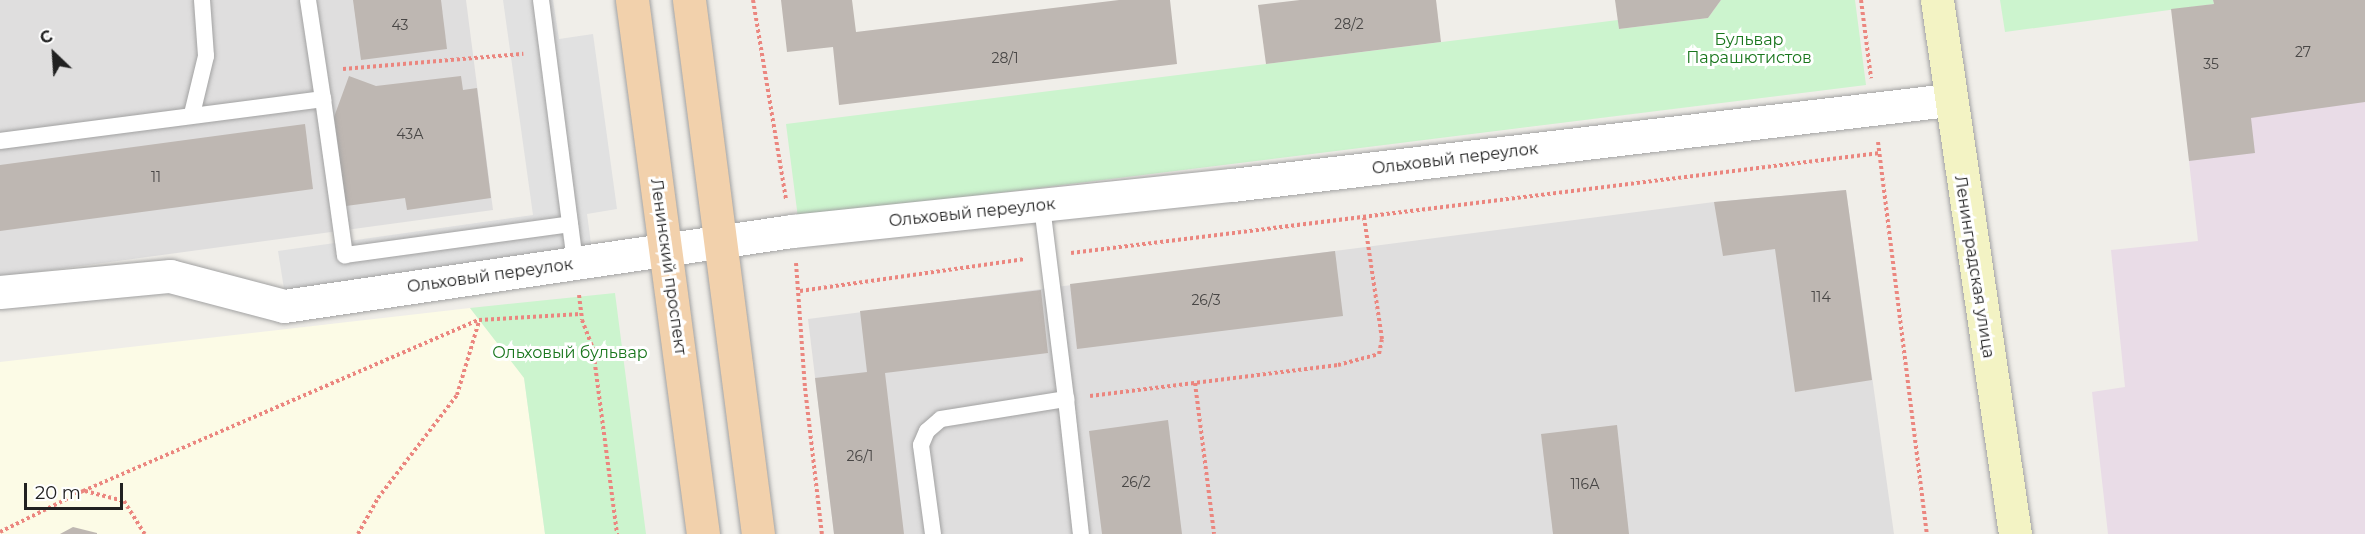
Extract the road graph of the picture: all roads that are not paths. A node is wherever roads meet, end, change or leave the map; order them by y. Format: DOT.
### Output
graph roads {
  1 [pos="202,0"];
  2 [pos="308,0"];
  3 [pos="542,0"];
  4 [pos="632,0"];
  5 [pos="688,0"];
  6 [pos="1936,0"];
  7 [pos="323,99"];
  8 [pos="1948,100"];
  9 [pos="192,114"];
  10 [pos="0,141"];
  11 [pos="1042,206"];
  12 [pos="570,224"];
  13 [pos="718,242"];
  14 [pos="665,252"];
  15 [pos="575,263"];
  16 [pos="0,292"];
  17 [pos="1066,399"];
  18 [pos="703,534"];
  19 [pos="758,534"];
  20 [pos="933,534"];
  21 [pos="1081,534"];
  22 [pos="2015,534"];
  1 -- 9 [label="lane"];
  2 -- 7 [label="lane"];
  3 -- 12 [label="lane"];
  4 -- 14 [label="main road, Ленинский проспект"];
  5 -- 13 [label="main road"];
  6 -- 8 [label="main road, Ленинградская улица"];
  7 -- 9 [label="lane"];
  7 -- 12 [label="lane"];
  8 -- 11 [label="street, Ольховый переулок"];
  8 -- 22 [label="main road, Ленинградская улица"];
  9 -- 10 [label="lane"];
  11 -- 13 [label="street, Ольховый переулок"];
  11 -- 17 [label="lane"];
  12 -- 15 [label="lane"];
  13 -- 14 [label="street, Ольховый переулок"];
  13 -- 19 [label="main road"];
  14 -- 15 [label="street, Ольховый переулок"];
  14 -- 18 [label="main road, Ленинский проспект"];
  15 -- 16 [label="street, Ольховый переулок"];
  17 -- 20 [label="lane"];
  17 -- 21 [label="lane"];
}
